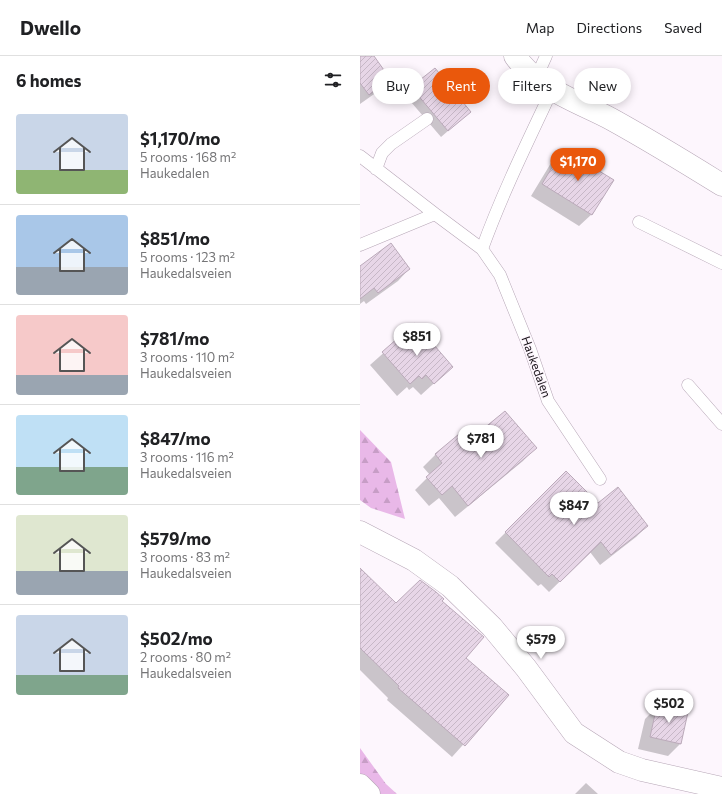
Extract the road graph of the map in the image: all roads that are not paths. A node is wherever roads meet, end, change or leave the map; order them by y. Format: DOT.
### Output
graph roads {
  1 [pos="516,56"];
  2 [pos="546,56"];
  3 [pos="526,68"];
  4 [pos="545,68"];
  5 [pos="566,96"];
  6 [pos="537,104"];
  7 [pos="427,119"];
  8 [pos="360,156"];
  9 [pos="376,169"];
  10 [pos="722,184"];
  11 [pos="434,214"];
  12 [pos="639,222"];
  13 [pos="360,245"];
  14 [pos="482,249"];
  15 [pos="722,263"];
  16 [pos="688,386"];
  17 [pos="722,424"];
  18 [pos="600,479"];
  19 [pos="360,532"];
  20 [pos="360,784"];
  21 [pos="722,788"];
  22 [pos="369,794"];
  1 -- 3 [label="street"];
  2 -- 4 [label="lane"];
  5 -- 10 [label="street"];
  6 -- 14 [label="lane"];
  7 -- 9 [label="lane"];
  8 -- 9 [label="lane, Haukedalen"];
  9 -- 11 [label="lane, Haukedalen"];
  11 -- 13 [label="lane"];
  11 -- 14 [label="lane, Haukedalen"];
  12 -- 15 [label="lane"];
  14 -- 18 [label="lane, Haukedalen"];
  16 -- 17 [label="lane"];
  19 -- 21 [label="street"];
  20 -- 22 [label="street"];
}
